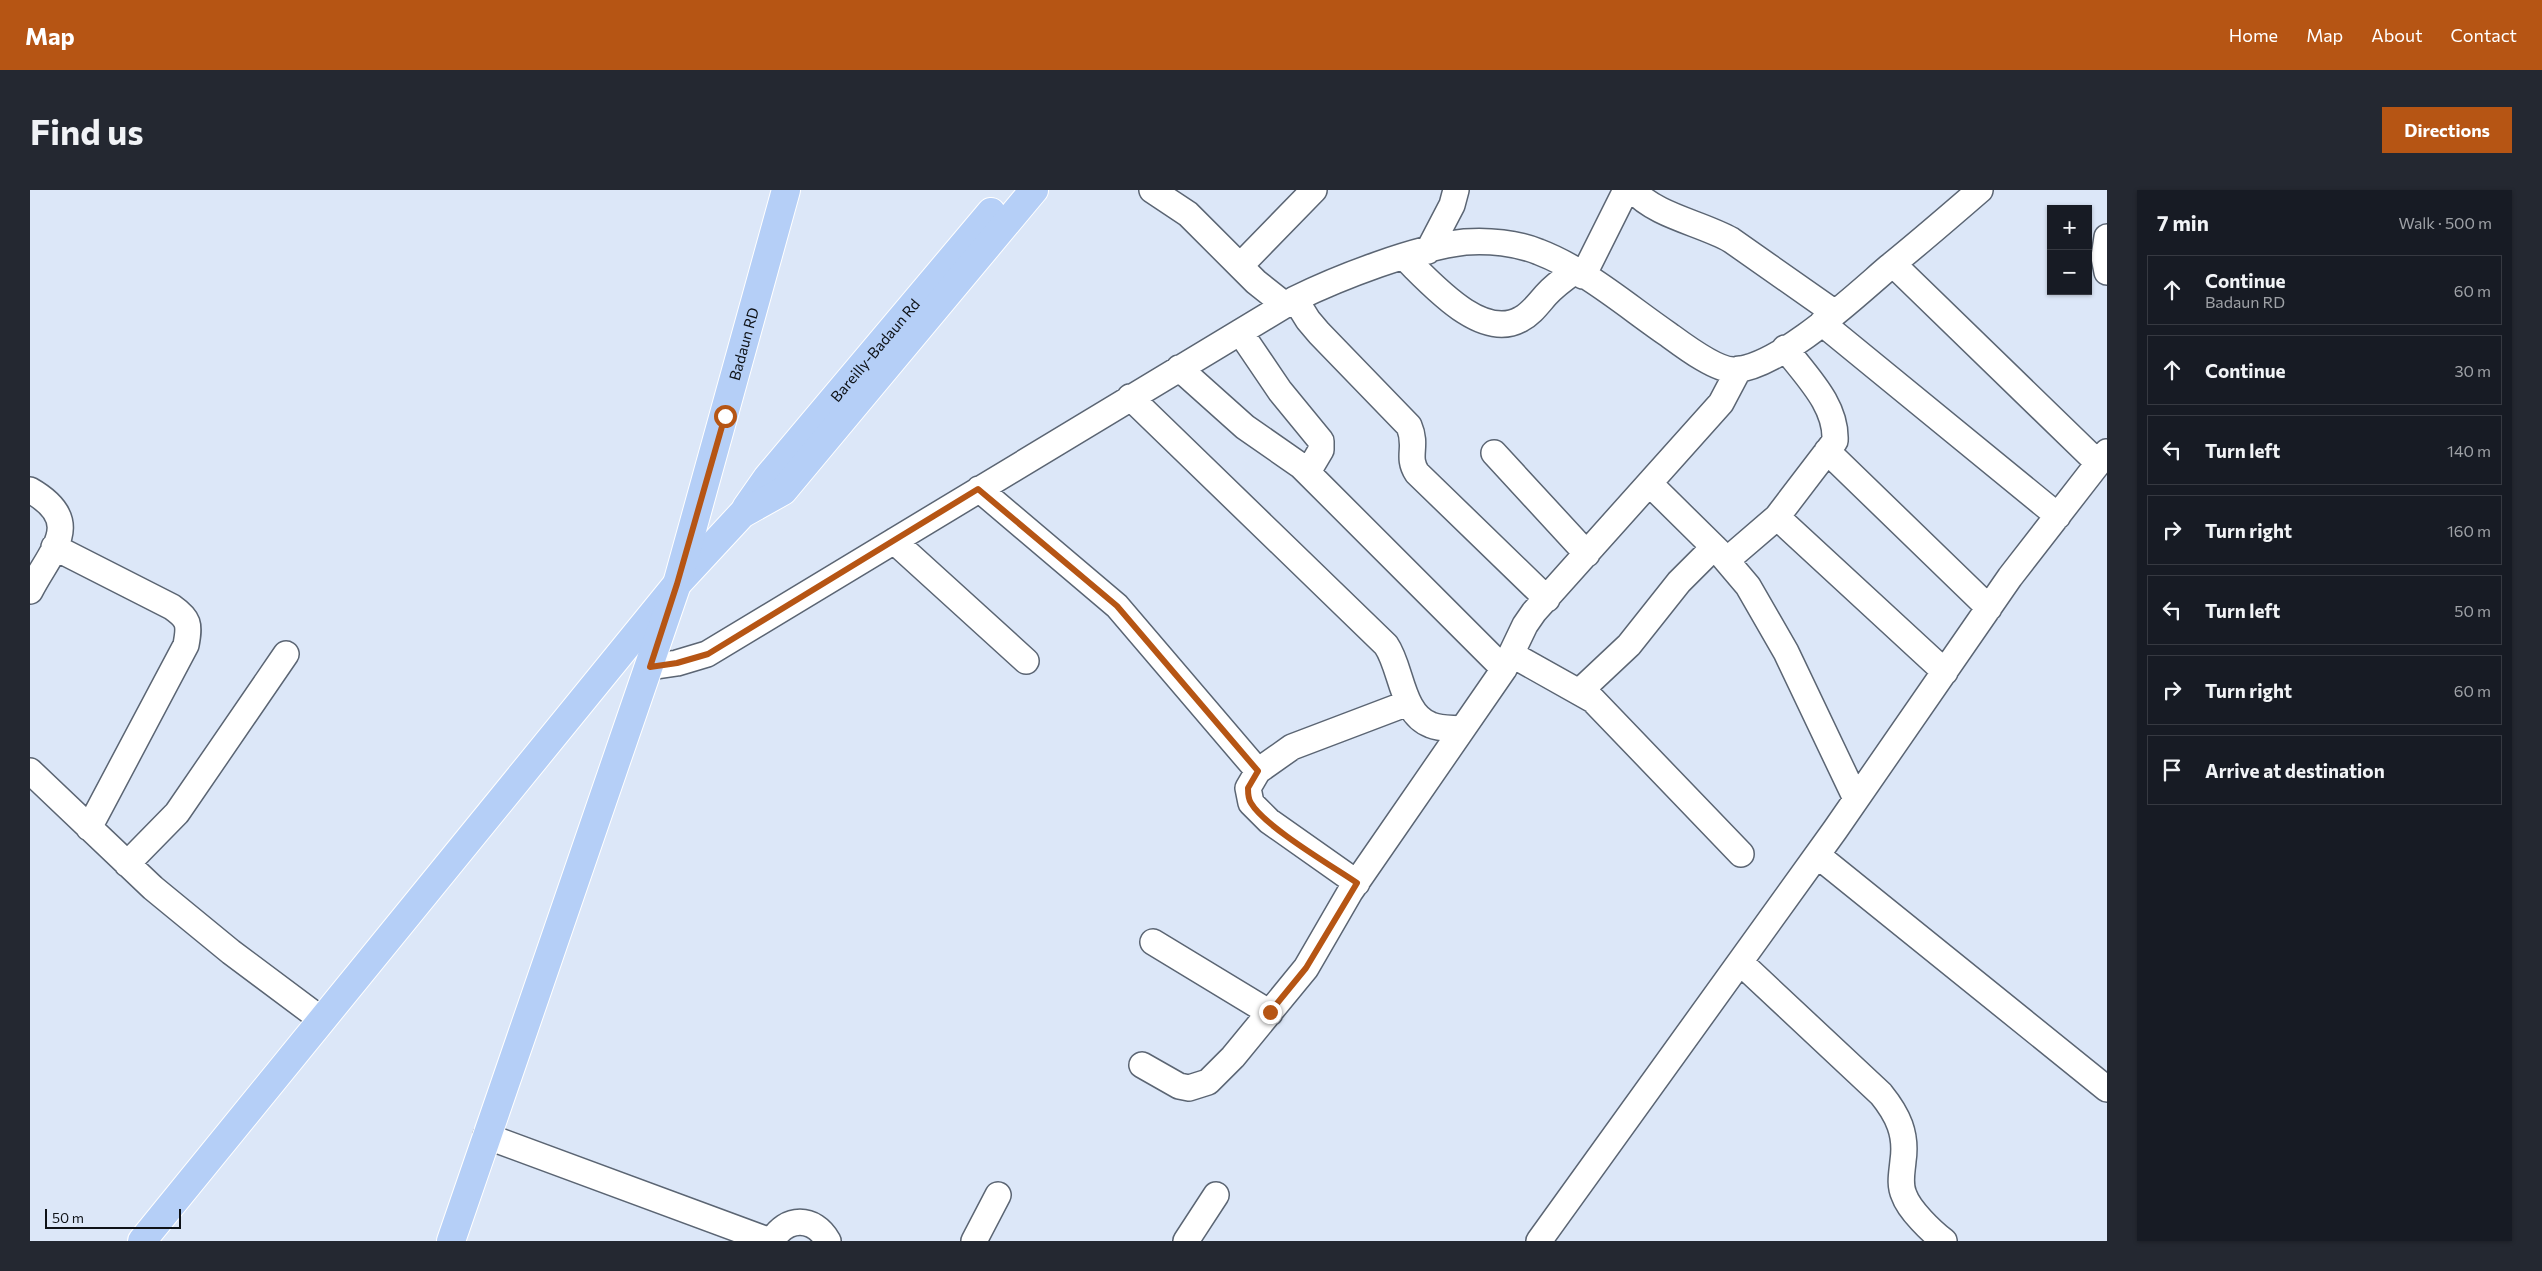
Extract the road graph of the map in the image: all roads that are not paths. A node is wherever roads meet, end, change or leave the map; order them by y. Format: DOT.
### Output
graph roads {
  1 [pos="786,190"];
  2 [pos="1010,190"];
  3 [pos="1034,190"];
  4 [pos="1152,190"];
  5 [pos="1314,190"];
  6 [pos="1456,190"];
  7 [pos="1626,190"];
  8 [pos="1633,190"];
  9 [pos="1980,190"];
  10 [pos="2107,237"];
  11 [pos="1428,251"];
  12 [pos="1404,257"];
  13 [pos="1893,264"];
  14 [pos="1240,266"];
  15 [pos="2107,272"];
  16 [pos="1579,273"];
  17 [pos="1290,302"];
  18 [pos="1828,318"];
  19 [pos="1240,332"];
  20 [pos="1785,348"];
  21 [pos="1179,368"];
  22 [pos="1739,369"];
  23 [pos="1130,397"];
  24 [pos="1828,451"];
  25 [pos="1494,454"];
  26 [pos="2103,458"];
  27 [pos="1308,472"];
  28 [pos="1650,484"];
  29 [pos="978,489"];
  30 [pos="30,490"];
  31 [pos="742,514"];
  32 [pos="2058,516"];
  33 [pos="1777,517"];
  34 [pos="894,541"];
  35 [pos="54,547"];
  36 [pos="1720,553"];
  37 [pos="1587,554"];
  38 [pos="677,584"];
  39 [pos="30,591"];
  40 [pos="1546,599"];
  41 [pos="1989,608"];
  42 [pos="286,654"];
  43 [pos="1026,662"];
  44 [pos="1507,662"];
  45 [pos="650,667"];
  46 [pos="1945,672"];
  47 [pos="1579,692"];
  48 [pos="1408,702"];
  49 [pos="1462,729"];
  50 [pos="30,771"];
  51 [pos="1258,771"];
  52 [pos="1856,799"];
  53 [pos="89,828"];
  54 [pos="1741,854"];
  55 [pos="1817,855"];
  56 [pos="127,864"];
  57 [pos="1357,883"];
  58 [pos="1153,942"];
  59 [pos="1740,962"];
  60 [pos="1270,1012"];
  61 [pos="322,1020"];
  62 [pos="1142,1065"];
  63 [pos="2107,1089"];
  64 [pos="486,1136"];
  65 [pos="998,1195"];
  66 [pos="1216,1195"];
  67 [pos="1939,1239"];
  68 [pos="142,1241"];
  69 [pos="451,1241"];
  70 [pos="771,1241"];
  71 [pos="828,1241"];
  72 [pos="974,1241"];
  73 [pos="1186,1241"];
  74 [pos="1539,1241"];
  1 -- 38 [label="main road, Badaun RD"];
  2 -- 31 [label="main road, Bareilly-Badaun Rd"];
  3 -- 31 [label="main road"];
  4 -- 14 [label="street"];
  5 -- 14 [label="street"];
  6 -- 11 [label="street"];
  7 -- 16 [label="street"];
  8 -- 18 [label="street"];
  9 -- 13 [label="street"];
  10 -- 15 [label="street"];
  11 -- 12 [label="street"];
  11 -- 16 [label="street"];
  12 -- 16 [label="street"];
  12 -- 17 [label="street"];
  13 -- 18 [label="street"];
  13 -- 26 [label="street"];
  14 -- 17 [label="street"];
  16 -- 22 [label="street"];
  17 -- 19 [label="street"];
  17 -- 40 [label="street"];
  18 -- 20 [label="street"];
  18 -- 32 [label="street"];
  19 -- 21 [label="street"];
  19 -- 27 [label="street"];
  20 -- 22 [label="street"];
  20 -- 24 [label="street"];
  21 -- 23 [label="street"];
  21 -- 27 [label="street"];
  22 -- 28 [label="street"];
  23 -- 29 [label="street"];
  23 -- 48 [label="street"];
  24 -- 33 [label="street"];
  24 -- 41 [label="street"];
  25 -- 37 [label="street"];
  26 -- 32 [label="street"];
  27 -- 44 [label="street"];
  28 -- 36 [label="street"];
  28 -- 37 [label="street"];
  29 -- 34 [label="street"];
  29 -- 51 [label="street"];
  30 -- 35 [label="street"];
  31 -- 38 [label="main road"];
  32 -- 41 [label="street"];
  33 -- 36 [label="street"];
  33 -- 46 [label="street"];
  34 -- 43 [label="street"];
  34 -- 45 [label="street"];
  35 -- 39 [label="street"];
  35 -- 53 [label="street"];
  36 -- 47 [label="street"];
  36 -- 52 [label="street"];
  37 -- 40 [label="street"];
  38 -- 45 [label="main road, Badaun RD"];
  38 -- 61 [label="main road"];
  40 -- 44 [label="street"];
  41 -- 46 [label="street"];
  42 -- 56 [label="street"];
  44 -- 47 [label="street"];
  44 -- 49 [label="street"];
  45 -- 64 [label="main road, Badaun RD"];
  46 -- 52 [label="street"];
  47 -- 54 [label="street"];
  48 -- 49 [label="street"];
  48 -- 51 [label="street"];
  49 -- 57 [label="street"];
  50 -- 53 [label="street"];
  51 -- 57 [label="street"];
  52 -- 55 [label="street"];
  53 -- 56 [label="street"];
  55 -- 59 [label="street"];
  55 -- 63 [label="street"];
  56 -- 61 [label="street"];
  57 -- 60 [label="street"];
  58 -- 60 [label="street"];
  59 -- 67 [label="street"];
  59 -- 74 [label="street"];
  60 -- 62 [label="street"];
  61 -- 68 [label="main road"];
  64 -- 69 [label="main road, Badaun RD"];
  64 -- 70 [label="street"];
  65 -- 72 [label="street"];
  66 -- 73 [label="street"];
  70 -- 71 [label="street"];
}
